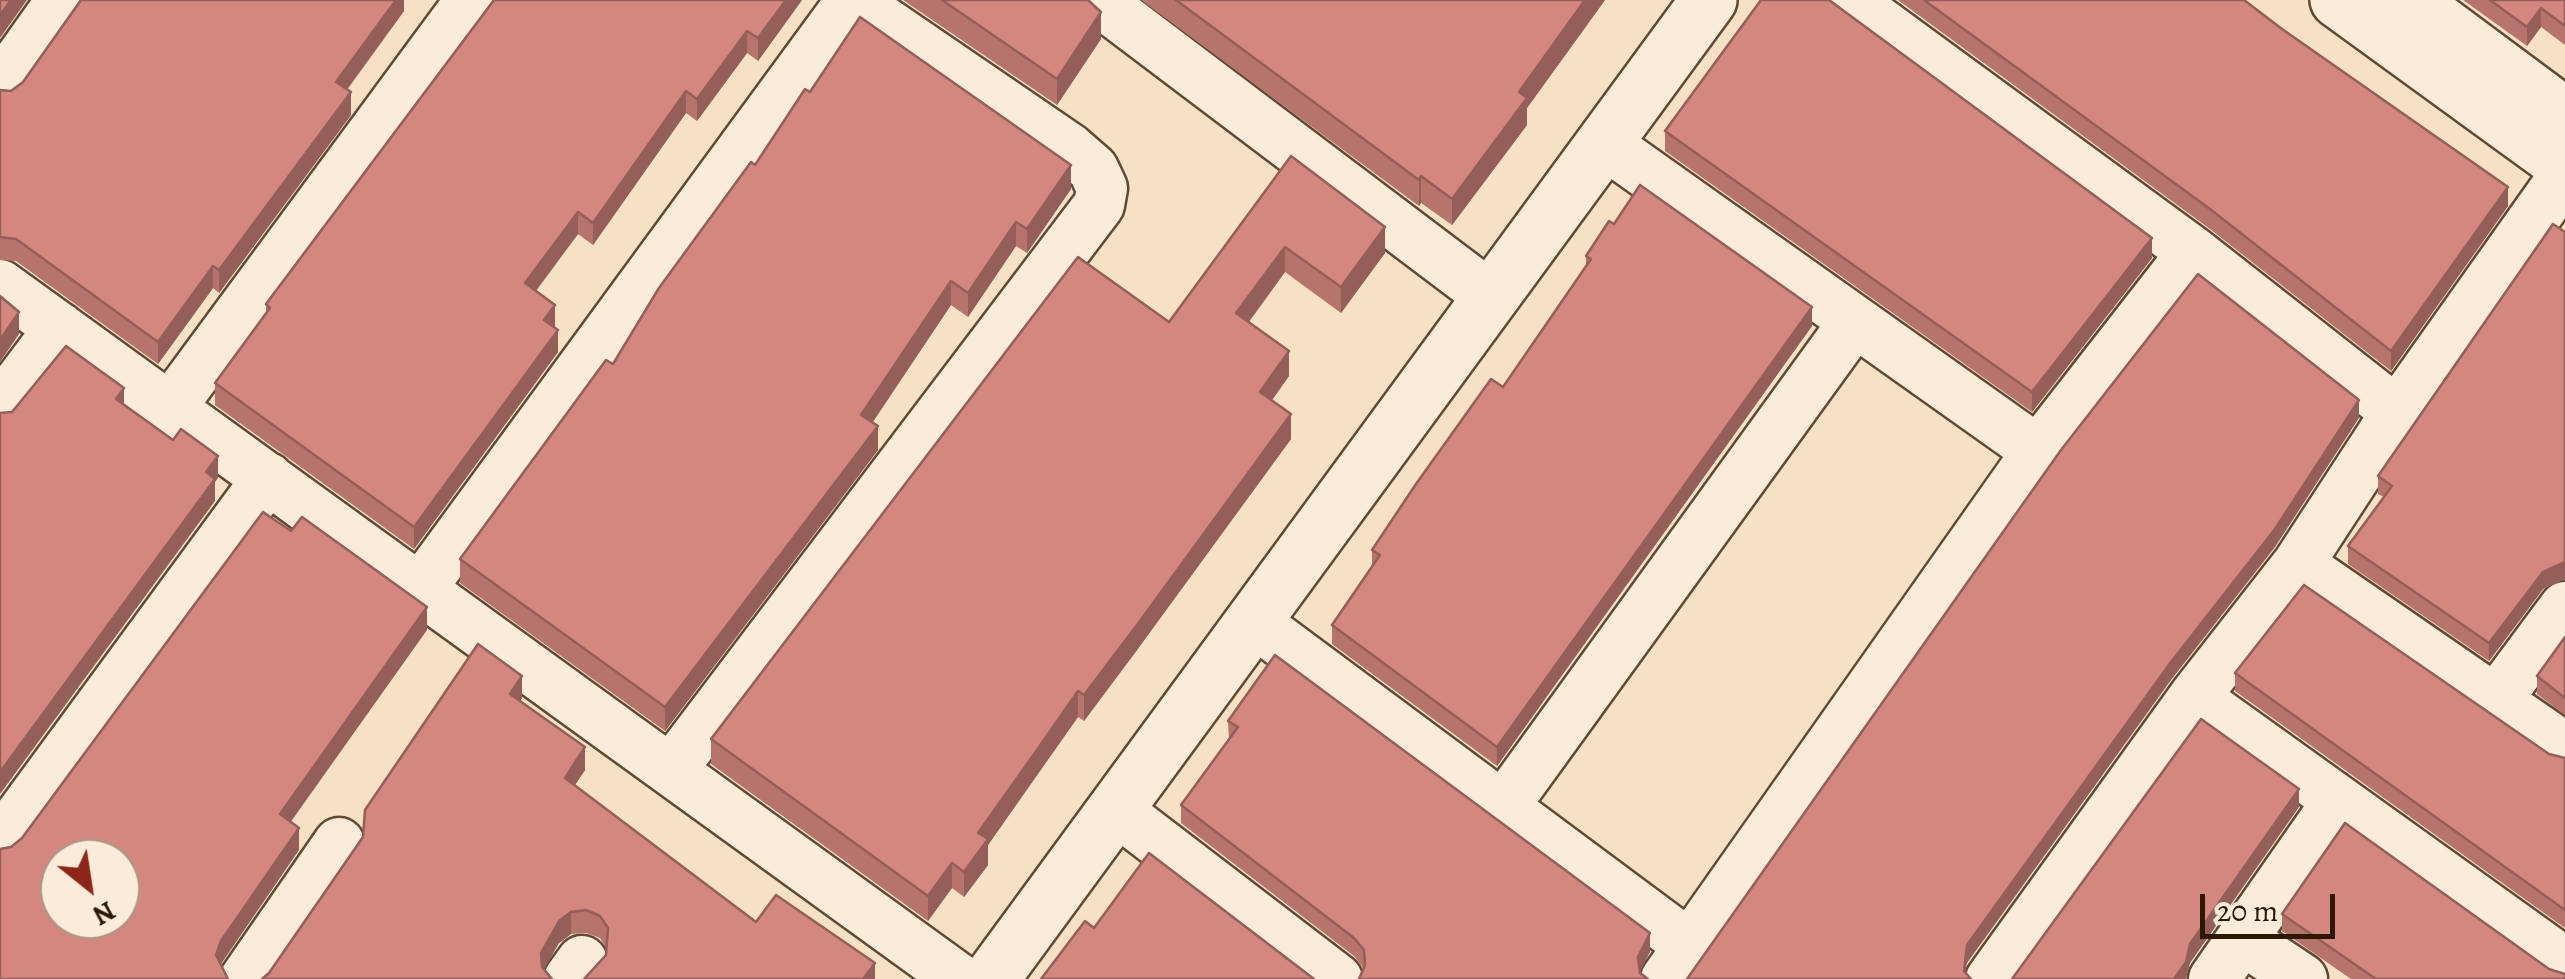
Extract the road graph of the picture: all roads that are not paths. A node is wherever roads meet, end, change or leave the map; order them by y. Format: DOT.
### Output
graph roads {
  1 [pos="62,0"];
  2 [pos="471,0"];
  3 [pos="852,0"];
  4 [pos="1098,0"];
  5 [pos="1849,0"];
  6 [pos="2338,0"];
  7 [pos="2410,0"];
  8 [pos="1692,6"];
  9 [pos="0,87"];
  10 [pos="2565,116"];
  11 [pos="1604,143"];
  12 [pos="2565,165"];
  13 [pos="2565,175"];
  14 [pos="2193,252"];
  15 [pos="0,284"];
  16 [pos="1491,297"];
  17 [pos="1855,321"];
  18 [pos="60,328"];
  19 [pos="0,408"];
  20 [pos="170,408"];
  21 [pos="2397,412"];
  22 [pos="2038,450"];
  23 [pos="268,478"];
  24 [pos="2298,564"];
  25 [pos="420,588"];
  26 [pos="2565,607"];
  27 [pos="1253,621"];
  28 [pos="2194,698"];
  29 [pos="2496,700"];
  30 [pos="2565,748"];
  31 [pos="671,770"];
  32 [pos="2338,801"];
  33 [pos="1503,807"];
  34 [pos="1115,810"];
  35 [pos="0,843"];
  36 [pos="339,843"];
  37 [pos="2242,939"];
  38 [pos="1678,962"];
  39 [pos="2565,963"];
  40 [pos="245,979"];
  41 [pos="959,979"];
  42 [pos="991,979"];
  43 [pos="1337,979"];
  44 [pos="1991,979"];
  45 [pos="2214,979"];
  46 [pos="2302,979"];
  1 -- 9 [label="street"];
  2 -- 20 [label="street"];
  3 -- 25 [label="street"];
  3 -- 31 [label="street"];
  4 -- 16 [label="street"];
  5 -- 14 [label="street"];
  6 -- 12 [label="street"];
  7 -- 10 [label="street"];
  8 -- 11 [label="street"];
  11 -- 16 [label="street"];
  11 -- 17 [label="street"];
  13 -- 21 [label="street"];
  14 -- 21 [label="street"];
  14 -- 22 [label="street"];
  15 -- 18 [label="street"];
  16 -- 27 [label="street"];
  17 -- 22 [label="street"];
  17 -- 33 [label="street"];
  18 -- 19 [label="street"];
  18 -- 20 [label="street"];
  20 -- 23 [label="street"];
  21 -- 24 [label="street"];
  22 -- 38 [label="street"];
  23 -- 25 [label="street"];
  23 -- 35 [label="street"];
  24 -- 28 [label="street"];
  24 -- 29 [label="street"];
  25 -- 31 [label="street"];
  26 -- 29 [label="street"];
  27 -- 33 [label="street"];
  27 -- 34 [label="street"];
  28 -- 32 [label="street"];
  28 -- 44 [label="street"];
  29 -- 30 [label="street"];
  31 -- 41 [label="street"];
  32 -- 37 [label="street"];
  32 -- 39 [label="street"];
  33 -- 38 [label="street"];
  34 -- 42 [label="street"];
  34 -- 43 [label="street"];
  36 -- 40 [label="street"];
  37 -- 45 [label="street"];
  37 -- 46 [label="street"];
}
